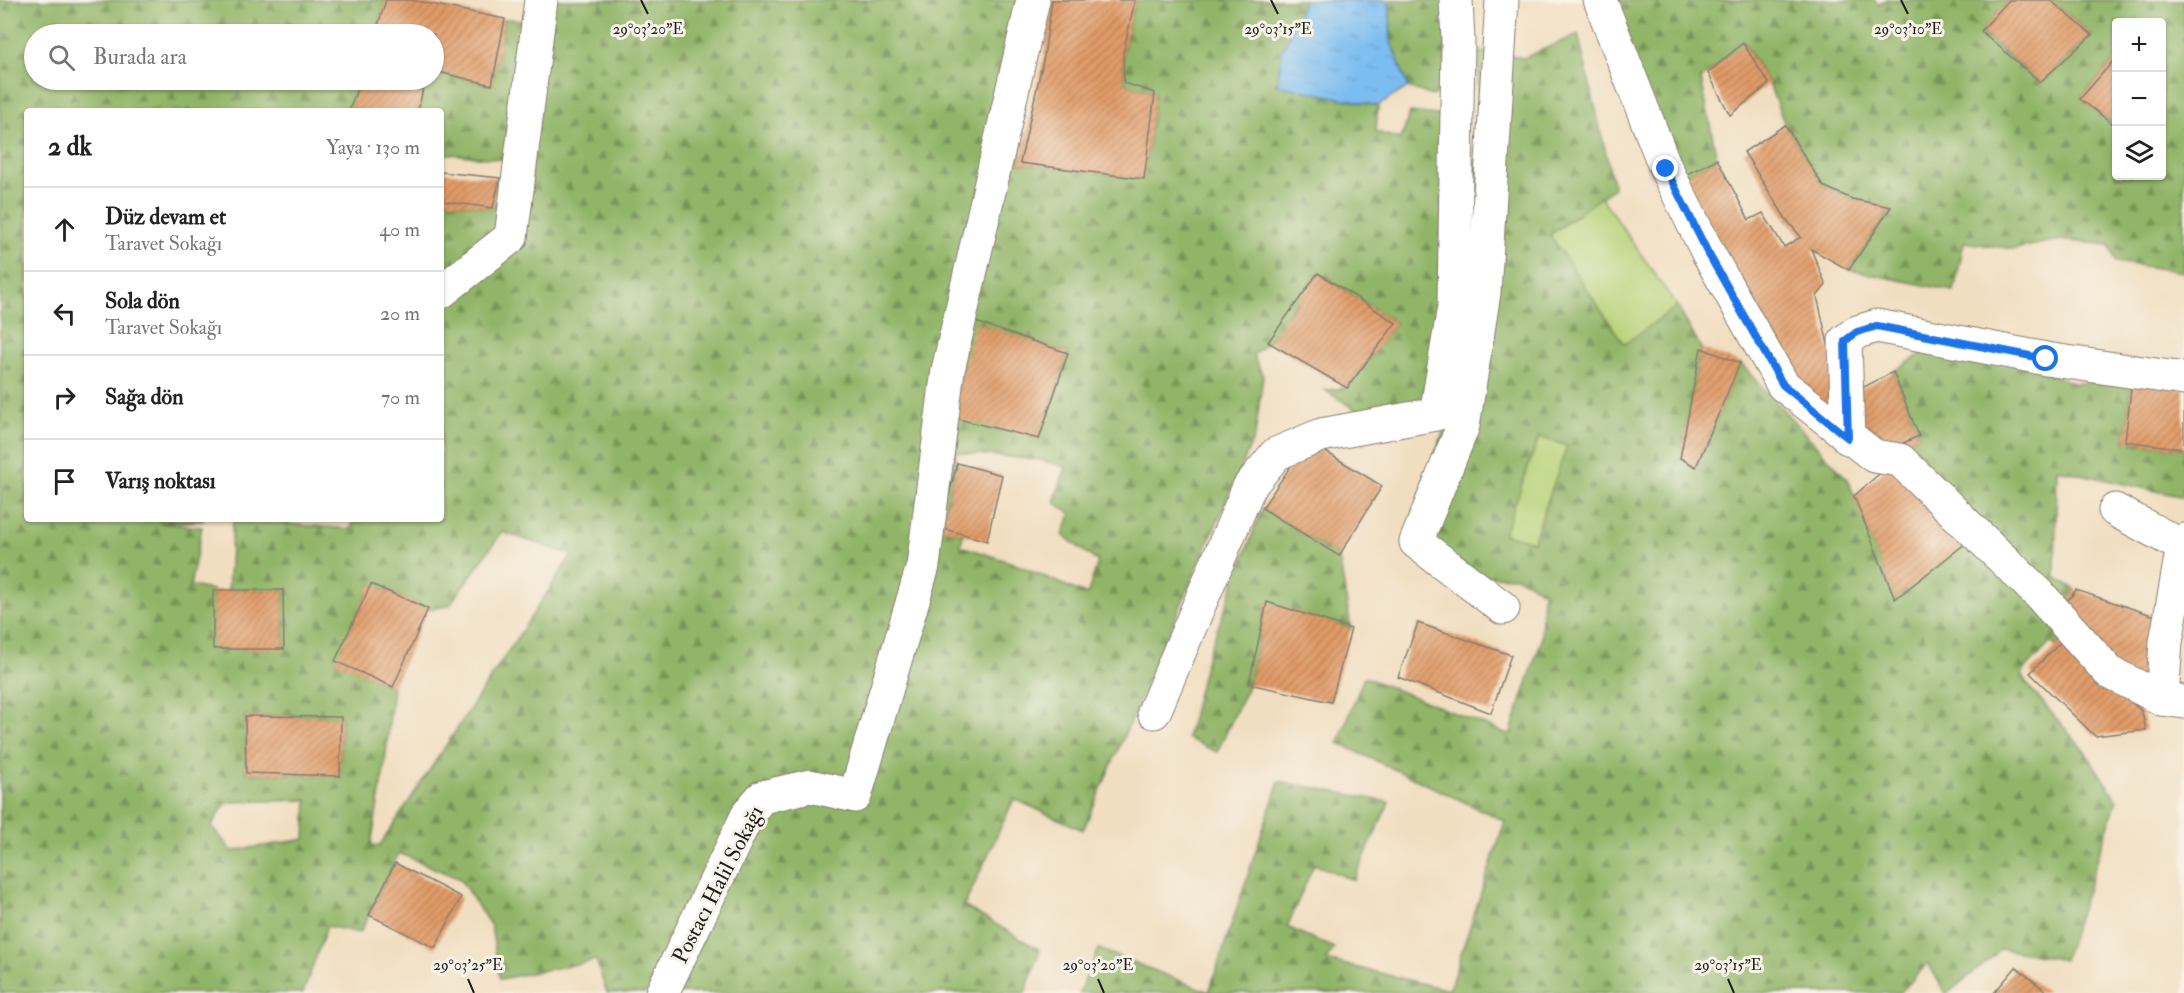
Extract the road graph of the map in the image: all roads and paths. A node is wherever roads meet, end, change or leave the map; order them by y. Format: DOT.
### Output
graph roads {
  1 [pos="541,0"];
  2 [pos="1033,0"];
  3 [pos="1456,0"];
  4 [pos="1502,0"];
  5 [pos="1600,0"];
  6 [pos="444,290"];
  7 [pos="2184,379"];
  8 [pos="1848,438"];
  9 [pos="2115,510"];
  10 [pos="2183,544"];
  11 [pos="1503,608"];
  12 [pos="2173,701"];
  13 [pos="1154,712"];
  14 [pos="662,993"];
  1 -- 6 [label="street"];
  2 -- 14 [label="street, Postacı Halil Sokağı"];
  3 -- 13 [label="street"];
  4 -- 11 [label="street"];
  5 -- 8 [label="street"];
  7 -- 8 [label="street"];
  8 -- 12 [label="street"];
  9 -- 10 [label="street"];
  10 -- 12 [label="street"];
}
